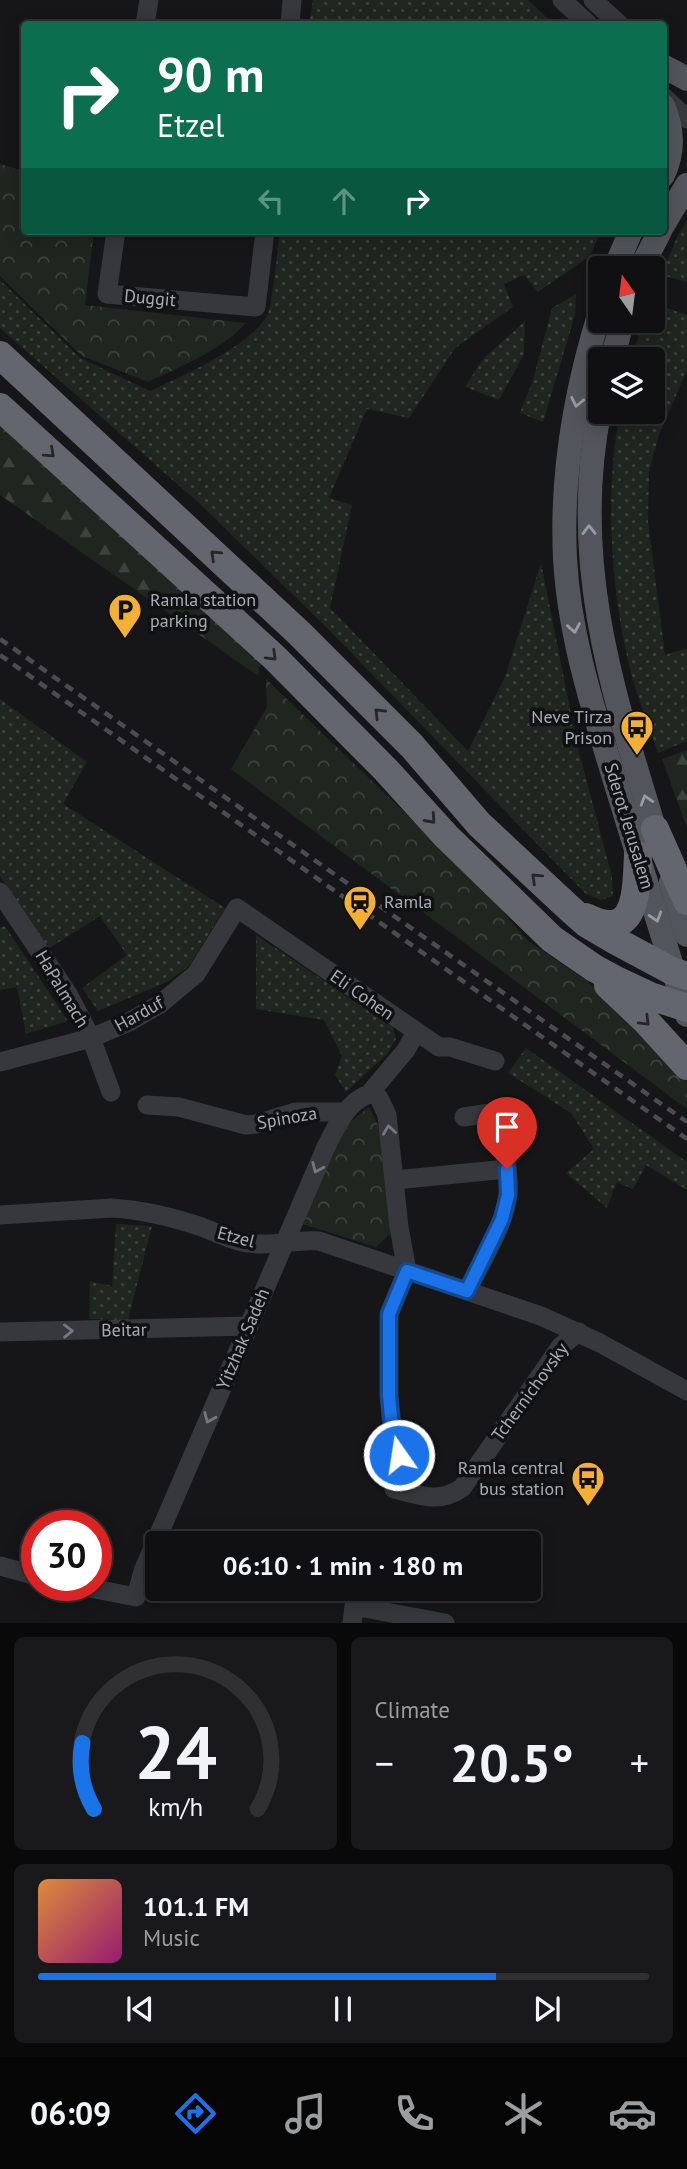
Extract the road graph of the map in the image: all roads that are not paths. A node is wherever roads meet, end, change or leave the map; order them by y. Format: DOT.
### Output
graph roads {
  1 [pos="149,0"];
  2 [pos="292,0"];
  3 [pos="562,0"];
  4 [pos="593,0"];
  5 [pos="146,21"];
  6 [pos="290,21"];
  7 [pos="585,21"];
  8 [pos="616,21"];
  9 [pos="667,68"];
  10 [pos="667,70"];
  11 [pos="687,79"];
  12 [pos="687,90"];
  13 [pos="667,100"];
  14 [pos="667,116"];
  15 [pos="687,119"];
  16 [pos="687,139"];
  17 [pos="667,166"];
  18 [pos="667,170"];
  19 [pos="687,185"];
  20 [pos="667,218"];
  21 [pos="115,235"];
  22 [pos="265,235"];
  23 [pos="629,235"];
  24 [pos="658,235"];
  25 [pos="620,256"];
  26 [pos="647,256"];
  27 [pos="595,333"];
  28 [pos="0,355"];
  29 [pos="0,407"];
  30 [pos="597,424"];
  31 [pos="655,830"];
  32 [pos="638,855"];
  33 [pos="0,892"];
  34 [pos="687,901"];
  35 [pos="237,908"];
  36 [pos="569,908"];
  37 [pos="687,935"];
  38 [pos="558,943"];
  39 [pos="680,974"];
  40 [pos="686,1010"];
  41 [pos="416,1032"];
  42 [pos="91,1038"];
  43 [pos="495,1061"];
  44 [pos="0,1062"];
  45 [pos="687,1066"];
  46 [pos="376,1091"];
  47 [pos="111,1092"];
  48 [pos="147,1105"];
  49 [pos="345,1112"];
  50 [pos="464,1116"];
  51 [pos="507,1169"];
  52 [pos="396,1180"];
  53 [pos="0,1215"];
  54 [pos="399,1227"];
  55 [pos="283,1242"];
  56 [pos="372,1257"];
  57 [pos="407,1271"];
  58 [pos="467,1291"];
  59 [pos="249,1326"];
  60 [pos="0,1332"];
  61 [pos="573,1336"];
  62 [pos="687,1391"];
  63 [pos="687,1403"];
  64 [pos="0,1566"];
  65 [pos="21,1572"];
  66 [pos="112,1592"];
  67 [pos="357,1618"];
  68 [pos="445,1623"];
  1 -- 5 [label="street"];
  2 -- 6 [label="street"];
  3 -- 7 [label="street"];
  4 -- 8 [label="street"];
  9 -- 11 [label="main road"];
  10 -- 12 [label="street"];
  13 -- 15 [label="street"];
  14 -- 17 [label="main road"];
  16 -- 18 [label="main road"];
  19 -- 20 [label="main road"];
  21 -- 22 [label="street, Duggit"];
  23 -- 25 [label="main road"];
  24 -- 26 [label="main road"];
  27 -- 32 [label="main road, Sderot Jerusalem, one-way"];
  36 -- 28 [label="highway, one-way"];
  29 -- 38 [label="highway, one-way"];
  31 -- 30 [label="main road, Sderot Jerusalem, one-way"];
  31 -- 34 [label="highway"];
  31 -- 37 [label="main road, Sderot Jerusalem"];
  32 -- 36 [label="highway"];
  32 -- 39 [label="main road, Sderot Jerusalem, one-way"];
  33 -- 42 [label="street, HaPalmach"];
  35 -- 41 [label="street, Eli Cohen"];
  35 -- 42 [label="street, Harduf"];
  36 -- 39 [label="highway"];
  38 -- 40 [label="highway"];
  38 -- 45 [label="highway, one-way"];
  39 -- 40 [label="main road, Sderot Jerusalem"];
  41 -- 43 [label="street, Eli Cohen"];
  41 -- 46 [label="street, Yitzhak Sadeh"];
  42 -- 44 [label="street, Harduf"];
  42 -- 47 [label="street, HaPalmach"];
  46 -- 49 [label="street, Yitzhak Sadeh"];
  52 -- 46 [label="street, one-way"];
  48 -- 49 [label="street, Spinoza"];
  49 -- 55 [label="street, Yitzhak Sadeh, one-way"];
  50 -- 51 [label="street"];
  51 -- 52 [label="street"];
  51 -- 58 [label="street"];
  52 -- 54 [label="street"];
  53 -- 55 [label="street, Etzel"];
  54 -- 56 [label="street"];
  54 -- 57 [label="street"];
  55 -- 56 [label="street, Etzel"];
  55 -- 59 [label="street, Yitzhak Sadeh"];
  56 -- 57 [label="street, Etzel"];
  57 -- 58 [label="street, Etzel"];
  57 -- 61 [label="street, Tchernichovsky"];
  58 -- 61 [label="street, Etzel"];
  60 -- 59 [label="street, Beitar, one-way"];
  59 -- 66 [label="street, Yitzhak Sadeh, one-way"];
  61 -- 62 [label="street, Etzel"];
  61 -- 63 [label="street, Etzel"];
  64 -- 65 [label="street"];
  67 -- 68 [label="street"];
}
